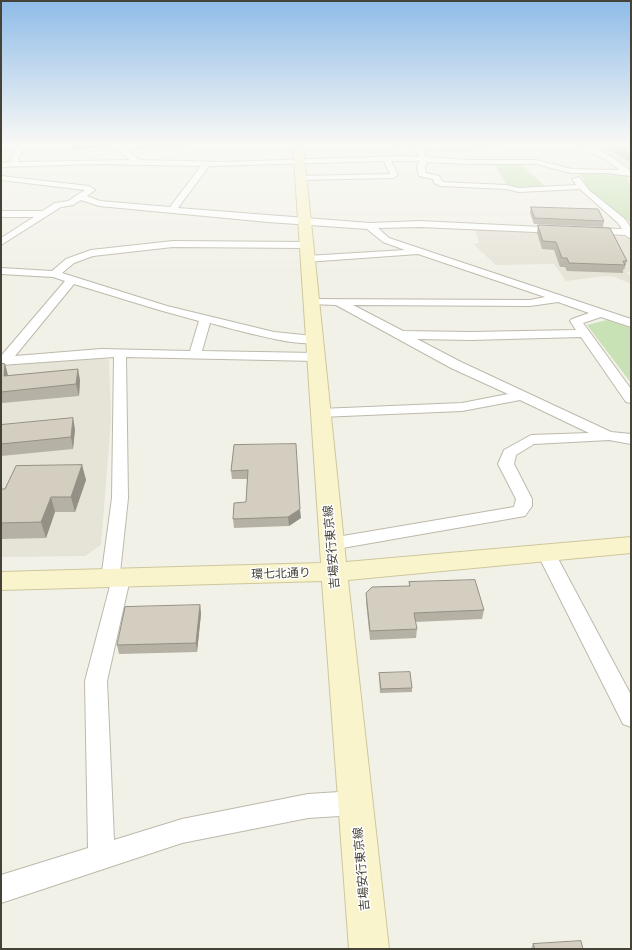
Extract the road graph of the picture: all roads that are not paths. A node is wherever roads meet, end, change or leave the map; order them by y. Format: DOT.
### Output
graph roads {
  1 [pos="89,188"];
  2 [pos="188,188"];
  3 [pos="301,188"];
  4 [pos="514,188"];
  5 [pos="553,188"];
  6 [pos="583,188"];
  7 [pos="81,197"];
  8 [pos="173,209"];
  9 [pos="1,214"];
  10 [pos="43,214"];
  11 [pos="303,220"];
  12 [pos="370,226"];
  13 [pos="567,230"];
  14 [pos="582,230"];
  15 [pos="630,234"];
  16 [pos="1,242"];
  17 [pos="305,252"];
  18 [pos="419,252"];
  19 [pos="1,271"];
  20 [pos="54,274"];
  21 [pos="72,280"];
  22 [pos="558,299"];
  23 [pos="310,301"];
  24 [pos="338,301"];
  25 [pos="600,313"];
  26 [pos="206,318"];
  27 [pos="631,324"];
  28 [pos="585,333"];
  29 [pos="401,335"];
  30 [pos="314,348"];
  31 [pos="120,353"];
  32 [pos="195,355"];
  33 [pos="3,361"];
  34 [pos="521,396"];
  35 [pos="631,399"];
  36 [pos="320,413"];
  37 [pos="609,436"];
  38 [pos="630,443"];
  39 [pos="631,545"];
  40 [pos="546,553"];
  41 [pos="333,558"];
  42 [pos="116,579"];
  43 [pos="1,581"];
  44 [pos="631,717"];
  45 [pos="356,802"];
  46 [pos="101,857"];
  47 [pos="1,889"];
  48 [pos="369,949"];
  1 -- 7 [label="street"];
  2 -- 8 [label="street"];
  3 -- 11 [label="main road, 吉場安行東京線"];
  4 -- 5 [label="street"];
  6 -- 15 [label="street"];
  7 -- 8 [label="street"];
  7 -- 10 [label="street"];
  8 -- 11 [label="street"];
  9 -- 10 [label="street"];
  10 -- 16 [label="street"];
  11 -- 12 [label="street"];
  11 -- 17 [label="main road, 吉場安行東京線"];
  12 -- 13 [label="street"];
  12 -- 18 [label="street"];
  14 -- 15 [label="street"];
  17 -- 18 [label="street"];
  17 -- 20 [label="street"];
  17 -- 23 [label="main road, 吉場安行東京線"];
  18 -- 22 [label="street"];
  19 -- 20 [label="street"];
  20 -- 21 [label="street"];
  21 -- 26 [label="street"];
  21 -- 33 [label="street"];
  22 -- 24 [label="street"];
  22 -- 25 [label="street"];
  23 -- 24 [label="street"];
  23 -- 30 [label="main road, 吉場安行東京線"];
  24 -- 29 [label="street"];
  25 -- 27 [label="street"];
  25 -- 28 [label="street"];
  26 -- 30 [label="street"];
  26 -- 32 [label="street"];
  28 -- 29 [label="street"];
  28 -- 35 [label="street"];
  29 -- 34 [label="street"];
  30 -- 32 [label="street"];
  30 -- 36 [label="main road, 吉場安行東京線"];
  31 -- 32 [label="street"];
  31 -- 33 [label="street"];
  31 -- 42 [label="street"];
  34 -- 36 [label="street"];
  34 -- 37 [label="street"];
  36 -- 41 [label="main road, 吉場安行東京線"];
  37 -- 38 [label="street"];
  37 -- 41 [label="street"];
  39 -- 40 [label="main road, 環七北通り"];
  40 -- 41 [label="main road, 環七北通り"];
  40 -- 44 [label="street"];
  41 -- 42 [label="main road, 環七北通り"];
  41 -- 45 [label="main road, 吉場安行東京線"];
  42 -- 43 [label="main road, 環七北通り"];
  42 -- 46 [label="street"];
  45 -- 46 [label="street"];
  45 -- 48 [label="main road, 吉場安行東京線"];
  46 -- 47 [label="street"];
}
